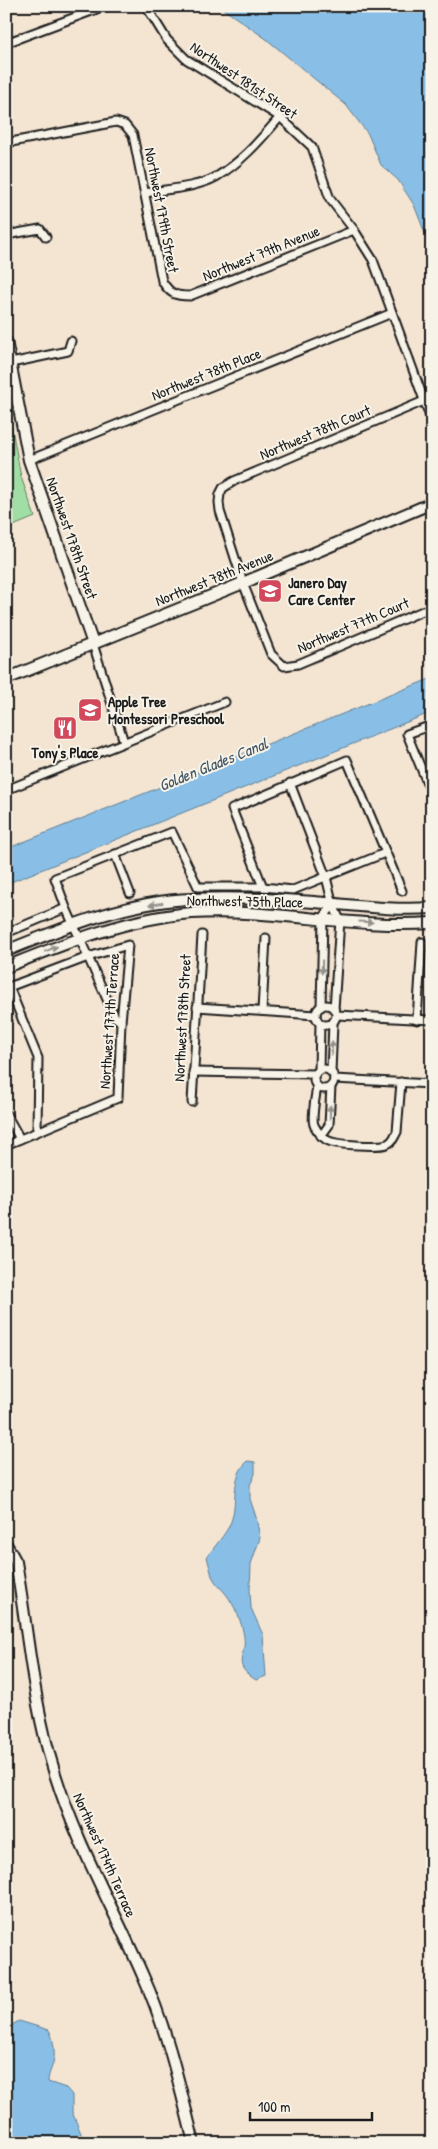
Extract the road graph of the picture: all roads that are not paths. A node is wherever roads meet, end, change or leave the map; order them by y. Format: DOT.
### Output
graph roads {
  1 [pos="105,6"];
  2 [pos="146,6"];
  3 [pos="6,43"];
  4 [pos="280,117"];
  5 [pos="6,143"];
  6 [pos="144,193"];
  7 [pos="354,230"];
  8 [pos="6,235"];
  9 [pos="46,237"];
  10 [pos="177,296"];
  11 [pos="392,313"];
  12 [pos="6,340"];
  13 [pos="71,341"];
  14 [pos="11,363"];
  15 [pos="424,401"];
  16 [pos="432,422"];
  17 [pos="30,460"];
  18 [pos="432,503"];
  19 [pos="243,583"];
  20 [pos="432,607"];
  21 [pos="93,644"];
  22 [pos="6,679"];
  23 [pos="225,702"];
  24 [pos="432,724"];
  25 [pos="124,742"];
  26 [pos="290,783"];
  27 [pos="6,790"];
  28 [pos="432,796"];
  29 [pos="384,853"];
  30 [pos="115,854"];
  31 [pos="326,877"];
  32 [pos="263,887"];
  33 [pos="402,891"];
  34 [pos="130,893"];
  35 [pos="333,905"];
  36 [pos="66,908"];
  37 [pos="432,908"];
  38 [pos="323,918"];
  39 [pos="340,920"];
  40 [pos="432,923"];
  41 [pos="74,924"];
  42 [pos="6,933"];
  43 [pos="202,935"];
  44 [pos="80,938"];
  45 [pos="266,938"];
  46 [pos="422,942"];
  47 [pos="6,951"];
  48 [pos="88,957"];
  49 [pos="6,967"];
  50 [pos="8,987"];
  51 [pos="321,1006"];
  52 [pos="197,1007"];
  53 [pos="262,1011"];
  54 [pos="336,1012"];
  55 [pos="316,1015"];
  56 [pos="417,1020"];
  57 [pos="432,1020"];
  58 [pos="121,1022"];
  59 [pos="320,1023"];
  60 [pos="333,1023"];
  61 [pos="194,1072"];
  62 [pos="317,1072"];
  63 [pos="332,1079"];
  64 [pos="401,1082"];
  65 [pos="432,1084"];
  66 [pos="316,1086"];
  67 [pos="192,1102"];
  68 [pos="6,1114"];
  69 [pos="37,1130"];
  70 [pos="321,1136"];
  71 [pos="20,1138"];
  72 [pos="6,1145"];
  73 [pos="6,1544"];
  74 [pos="194,2143"];
  1 -- 3 [label="street"];
  2 -- 4 [label="street, Northwest 181st Street"];
  4 -- 6 [label="street"];
  4 -- 7 [label="street, Northwest 181st Street"];
  5 -- 6 [label="street, Northwest 179th Street"];
  6 -- 10 [label="street, Northwest 179th Street"];
  7 -- 10 [label="street, Northwest 79th Avenue"];
  7 -- 11 [label="street, Northwest 181st Street"];
  8 -- 9 [label="street"];
  11 -- 15 [label="street, Northwest 181st Street"];
  11 -- 17 [label="street, Northwest 78th Place"];
  12 -- 14 [label="street, Northwest 178th Street"];
  13 -- 14 [label="street"];
  14 -- 17 [label="street, Northwest 178th Street"];
  15 -- 16 [label="street, Northwest 181st Street"];
  15 -- 19 [label="street, Northwest 78th Court"];
  17 -- 21 [label="street, Northwest 178th Street"];
  18 -- 19 [label="street, Northwest 78th Avenue"];
  19 -- 20 [label="street, Northwest 77th Court"];
  19 -- 21 [label="street, Northwest 78th Avenue"];
  21 -- 22 [label="street, Northwest 78th Avenue"];
  21 -- 25 [label="street, Northwest 178th Street"];
  23 -- 25 [label="street"];
  24 -- 28 [label="street"];
  25 -- 27 [label="street"];
  26 -- 29 [label="street"];
  26 -- 31 [label="street"];
  26 -- 32 [label="street"];
  29 -- 31 [label="street"];
  29 -- 33 [label="street"];
  30 -- 32 [label="street"];
  30 -- 34 [label="street"];
  30 -- 36 [label="street"];
  31 -- 32 [label="street"];
  31 -- 35 [label="street"];
  35 -- 37 [label="street, Northwest 75th Place"];
  35 -- 38 [label="street"];
  35 -- 39 [label="street"];
  35 -- 41 [label="street, Northwest 75th Place, one-way"];
  36 -- 41 [label="street"];
  36 -- 42 [label="street"];
  38 -- 39 [label="street, Northwest 75th Place"];
  38 -- 44 [label="street, Northwest 75th Place"];
  38 -- 51 [label="street, one-way"];
  39 -- 40 [label="street, Northwest 75th Place, one-way"];
  39 -- 54 [label="street"];
  41 -- 44 [label="street"];
  41 -- 47 [label="street, Northwest 75th Place"];
  43 -- 52 [label="street, Northwest 178th Street"];
  44 -- 48 [label="street"];
  49 -- 44 [label="street, Northwest 75th Place, one-way"];
  45 -- 53 [label="street"];
  46 -- 56 [label="street"];
  48 -- 50 [label="street"];
  48 -- 58 [label="street"];
  48 -- 58 [label="street, Northwest 177th Terrace"];
  50 -- 69 [label="street"];
  51 -- 54 [label="street"];
  51 -- 55 [label="street"];
  52 -- 53 [label="street"];
  52 -- 61 [label="street, Northwest 178th Street"];
  53 -- 55 [label="street"];
  54 -- 56 [label="street"];
  54 -- 60 [label="street"];
  55 -- 59 [label="street"];
  56 -- 57 [label="street"];
  58 -- 69 [label="street, Northwest 177th Terrace"];
  59 -- 60 [label="street"];
  59 -- 62 [label="street"];
  63 -- 60 [label="street, one-way"];
  61 -- 62 [label="street"];
  61 -- 67 [label="street, Northwest 178th Street"];
  62 -- 63 [label="street"];
  62 -- 66 [label="street"];
  63 -- 64 [label="street"];
  63 -- 66 [label="street"];
  70 -- 63 [label="street, one-way"];
  64 -- 65 [label="street"];
  64 -- 70 [label="street"];
  66 -- 70 [label="street"];
  68 -- 71 [label="street"];
  69 -- 71 [label="street"];
  71 -- 72 [label="street"];
  73 -- 74 [label="street, Northwest 174th Terrace"];
}
